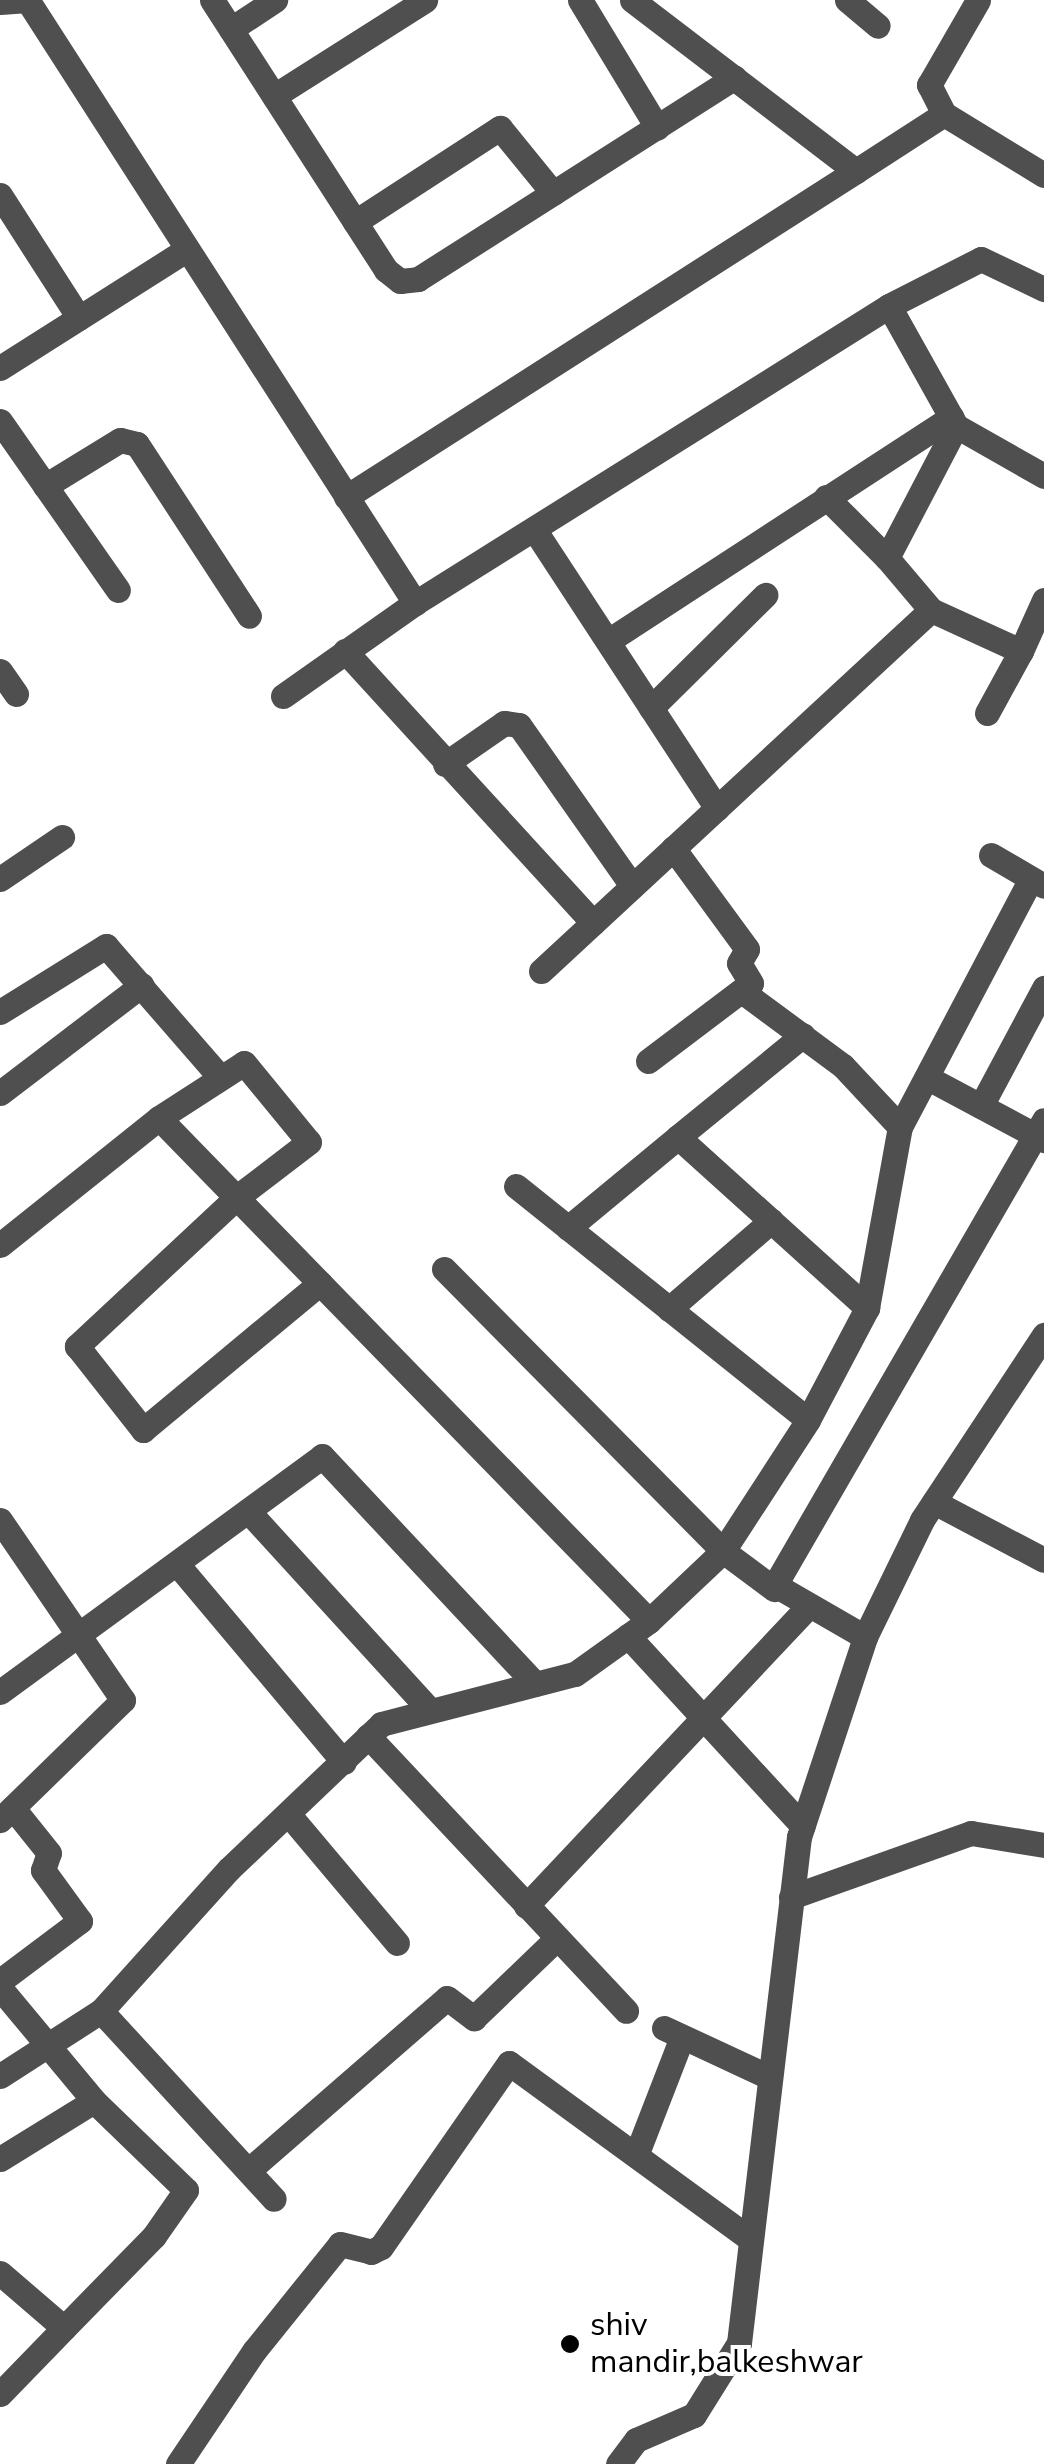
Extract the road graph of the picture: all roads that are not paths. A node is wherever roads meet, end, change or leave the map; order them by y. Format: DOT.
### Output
graph roads {
  1 [pos="28,0"];
  2 [pos="212,0"];
  3 [pos="275,0"];
  4 [pos="580,0"];
  5 [pos="632,0"];
  6 [pos="847,0"];
  7 [pos="978,0"];
  8 [pos="420,1"];
  9 [pos="0,2"];
  10 [pos="878,26"];
  11 [pos="231,29"];
  12 [pos="734,78"];
  13 [pos="274,96"];
  14 [pos="944,114"];
  15 [pos="657,127"];
  16 [pos="1042,169"];
  17 [pos="856,171"];
  18 [pos="553,194"];
  19 [pos="0,195"];
  20 [pos="355,222"];
  21 [pos="186,250"];
  22 [pos="1044,289"];
  23 [pos="889,306"];
  24 [pos="79,318"];
  25 [pos="0,368"];
  26 [pos="0,421"];
  27 [pos="954,421"];
  28 [pos="1044,476"];
  29 [pos="45,486"];
  30 [pos="346,497"];
  31 [pos="826,497"];
  32 [pos="534,529"];
  33 [pos="887,558"];
  34 [pos="118,590"];
  35 [pos="765,595"];
  36 [pos="1044,600"];
  37 [pos="415,603"];
  38 [pos="931,610"];
  39 [pos="248,616"];
  40 [pos="608,642"];
  41 [pos="1020,651"];
  42 [pos="345,652"];
  43 [pos="0,670"];
  44 [pos="16,694"];
  45 [pos="284,696"];
  46 [pos="651,708"];
  47 [pos="986,713"];
  48 [pos="445,764"];
  49 [pos="717,808"];
  50 [pos="62,837"];
  51 [pos="674,848"];
  52 [pos="992,855"];
  53 [pos="0,879"];
  54 [pos="1038,883"];
  55 [pos="632,886"];
  56 [pos="593,922"];
  57 [pos="541,971"];
  58 [pos="142,985"];
  59 [pos="1044,988"];
  60 [pos="743,992"];
  61 [pos="0,1012"];
  62 [pos="803,1035"];
  63 [pos="648,1061"];
  64 [pos="220,1077"];
  65 [pos="928,1078"];
  66 [pos="0,1093"];
  67 [pos="981,1106"];
  68 [pos="159,1118"];
  69 [pos="900,1127"];
  70 [pos="1041,1132"];
  71 [pos="678,1137"];
  72 [pos="516,1186"];
  73 [pos="237,1197"];
  74 [pos="771,1221"];
  75 [pos="568,1228"];
  76 [pos="0,1245"];
  77 [pos="444,1269"];
  78 [pos="320,1282"];
  79 [pos="867,1308"];
  80 [pos="669,1309"];
  81 [pos="1044,1335"];
  82 [pos="808,1420"];
  83 [pos="934,1502"];
  84 [pos="248,1511"];
  85 [pos="0,1520"];
  86 [pos="724,1551"];
  87 [pos="0,1558"];
  88 [pos="1044,1560"];
  89 [pos="177,1564"];
  90 [pos="36,1574"];
  91 [pos="774,1589"];
  92 [pos="808,1607"];
  93 [pos="638,1629"];
  94 [pos="865,1637"];
  95 [pos="76,1639"];
  96 [pos="535,1684"];
  97 [pos="0,1692"];
  98 [pos="429,1709"];
  99 [pos="702,1718"];
  100 [pos="368,1736"];
  101 [pos="344,1762"];
  102 [pos="6,1814"];
  103 [pos="290,1816"];
  104 [pos="803,1826"];
  105 [pos="1044,1845"];
  106 [pos="791,1897"];
  107 [pos="526,1906"];
  108 [pos="556,1939"];
  109 [pos="397,1943"];
  110 [pos="0,1984"];
  111 [pos="101,2011"];
  112 [pos="626,2012"];
  113 [pos="47,2048"];
  114 [pos="0,2076"];
  115 [pos="768,2076"];
  116 [pos="94,2102"];
  117 [pos="637,2154"];
  118 [pos="0,2159"];
  119 [pos="249,2170"];
  120 [pos="274,2199"];
  121 [pos="750,2240"];
  122 [pos="0,2272"];
  123 [pos="64,2328"];
  124 [pos="0,2394"];
  125 [pos="178,2464"];
  126 [pos="618,2464"];
  1 -- 9 [label="street"];
  1 -- 21 [label="street"];
  2 -- 11 [label="street"];
  3 -- 11 [label="street"];
  4 -- 15 [label="street"];
  5 -- 12 [label="street"];
  6 -- 10 [label="street"];
  7 -- 14 [label="street"];
  8 -- 13 [label="street"];
  11 -- 13 [label="street"];
  12 -- 15 [label="street"];
  12 -- 17 [label="street"];
  13 -- 20 [label="street"];
  14 -- 16 [label="street"];
  14 -- 17 [label="street"];
  15 -- 18 [label="street"];
  17 -- 30 [label="street"];
  18 -- 20 [label="street"];
  18 -- 20 [label="street"];
  19 -- 24 [label="street"];
  21 -- 24 [label="street"];
  21 -- 30 [label="street"];
  22 -- 23 [label="street"];
  23 -- 27 [label="street"];
  23 -- 32 [label="street"];
  24 -- 25 [label="street"];
  26 -- 29 [label="street"];
  27 -- 28 [label="street"];
  27 -- 31 [label="street"];
  27 -- 33 [label="street"];
  29 -- 34 [label="street"];
  29 -- 39 [label="street"];
  30 -- 37 [label="street"];
  31 -- 33 [label="street"];
  31 -- 40 [label="street"];
  32 -- 37 [label="street"];
  32 -- 40 [label="street"];
  33 -- 38 [label="street"];
  35 -- 46 [label="street"];
  36 -- 41 [label="street"];
  37 -- 42 [label="street"];
  38 -- 41 [label="street"];
  38 -- 49 [label="street"];
  40 -- 46 [label="street"];
  41 -- 47 [label="street"];
  42 -- 45 [label="street"];
  42 -- 48 [label="street"];
  43 -- 44 [label="street"];
  46 -- 49 [label="street"];
  48 -- 55 [label="street"];
  48 -- 56 [label="street"];
  49 -- 51 [label="street"];
  50 -- 53 [label="street"];
  51 -- 55 [label="street"];
  51 -- 60 [label="street"];
  52 -- 54 [label="street"];
  54 -- 65 [label="street"];
  55 -- 56 [label="street"];
  56 -- 57 [label="street"];
  58 -- 61 [label="street"];
  58 -- 64 [label="street"];
  58 -- 66 [label="street"];
  59 -- 67 [label="street"];
  60 -- 62 [label="street"];
  60 -- 63 [label="street"];
  62 -- 69 [label="street"];
  62 -- 71 [label="street"];
  64 -- 68 [label="street"];
  64 -- 73 [label="street"];
  65 -- 67 [label="street"];
  65 -- 69 [label="street"];
  67 -- 70 [label="street"];
  68 -- 73 [label="street"];
  68 -- 76 [label="street"];
  69 -- 79 [label="street"];
  70 -- 91 [label="street"];
  71 -- 74 [label="street"];
  71 -- 75 [label="street"];
  72 -- 75 [label="street"];
  73 -- 78 [label="street"];
  73 -- 78 [label="street"];
  74 -- 79 [label="street"];
  74 -- 80 [label="street"];
  75 -- 80 [label="street"];
  77 -- 86 [label="street"];
  78 -- 93 [label="street"];
  79 -- 82 [label="street"];
  80 -- 82 [label="street"];
  81 -- 83 [label="street"];
  82 -- 86 [label="street"];
  83 -- 88 [label="street"];
  83 -- 94 [label="street"];
  84 -- 89 [label="street"];
  84 -- 96 [label="street"];
  84 -- 98 [label="street"];
  85 -- 90 [label="street"];
  86 -- 91 [label="street"];
  86 -- 93 [label="street"];
  87 -- 90 [label="street"];
  89 -- 95 [label="street"];
  89 -- 101 [label="street"];
  90 -- 95 [label="street"];
  91 -- 92 [label="street"];
  92 -- 94 [label="street"];
  92 -- 99 [label="street"];
  93 -- 96 [label="street"];
  93 -- 99 [label="street"];
  94 -- 104 [label="street"];
  95 -- 97 [label="street"];
  95 -- 102 [label="street"];
  96 -- 98 [label="street"];
  98 -- 100 [label="street"];
  99 -- 104 [label="street"];
  99 -- 107 [label="street"];
  100 -- 101 [label="street"];
  100 -- 107 [label="street"];
  101 -- 103 [label="street"];
  102 -- 110 [label="street"];
  103 -- 109 [label="street"];
  103 -- 111 [label="street"];
  104 -- 106 [label="street"];
  105 -- 106 [label="street"];
  106 -- 115 [label="street"];
  107 -- 108 [label="street"];
  108 -- 112 [label="street"];
  108 -- 119 [label="street"];
  110 -- 113 [label="street"];
  111 -- 113 [label="street"];
  111 -- 119 [label="street"];
  113 -- 114 [label="street"];
  113 -- 116 [label="street"];
  115 -- 117 [label="street"];
  115 -- 121 [label="street"];
  116 -- 118 [label="street"];
  116 -- 123 [label="street"];
  117 -- 121 [label="street"];
  117 -- 125 [label="street"];
  119 -- 120 [label="street"];
  121 -- 126 [label="street"];
  122 -- 123 [label="street"];
  123 -- 124 [label="street"];
}
